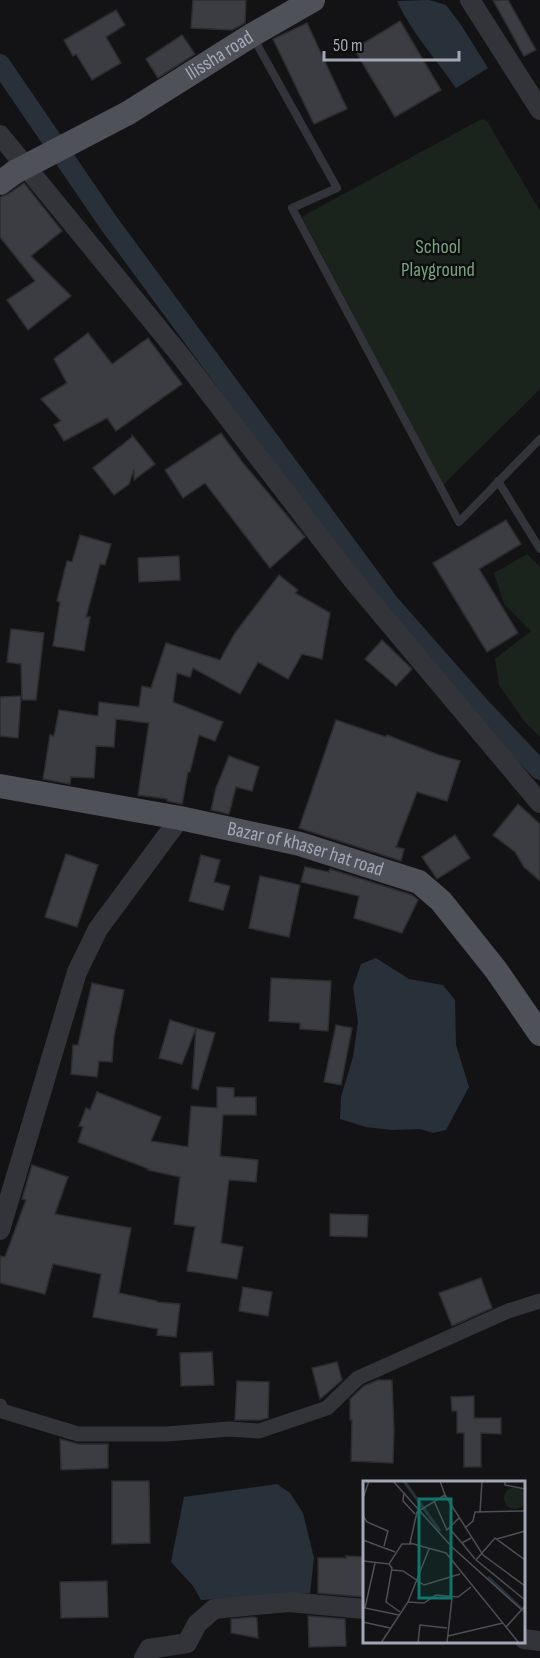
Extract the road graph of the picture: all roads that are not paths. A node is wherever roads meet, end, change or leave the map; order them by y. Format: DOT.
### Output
graph roads {
  1 [pos="313,0"];
  2 [pos="470,0"];
  3 [pos="252,35"];
  4 [pos="540,110"];
  5 [pos="0,135"];
  6 [pos="7,177"];
  7 [pos="540,439"];
  8 [pos="498,481"];
  9 [pos="540,549"];
  10 [pos="0,786"];
  11 [pos="540,802"];
  12 [pos="180,818"];
  13 [pos="540,1034"];
  14 [pos="0,1230"];
  15 [pos="540,1301"];
  16 [pos="0,1406"];
  17 [pos="363,1609"];
  18 [pos="525,1639"];
  19 [pos="540,1641"];
  20 [pos="144,1658"];
  1 -- 3 [label="main road, Ilissha road"];
  2 -- 4 [label="street"];
  3 -- 6 [label="main road, Ilissha road, bridge"];
  3 -- 8 [label="lane"];
  5 -- 11 [label="street"];
  7 -- 8 [label="lane"];
  8 -- 9 [label="lane"];
  10 -- 12 [label="main road, Bazar of khaser hat road"];
  12 -- 13 [label="main road, Bazar of khaser hat road"];
  12 -- 14 [label="street"];
  15 -- 16 [label="street"];
  17 -- 20 [label="street"];
  18 -- 19 [label="street"];
}
